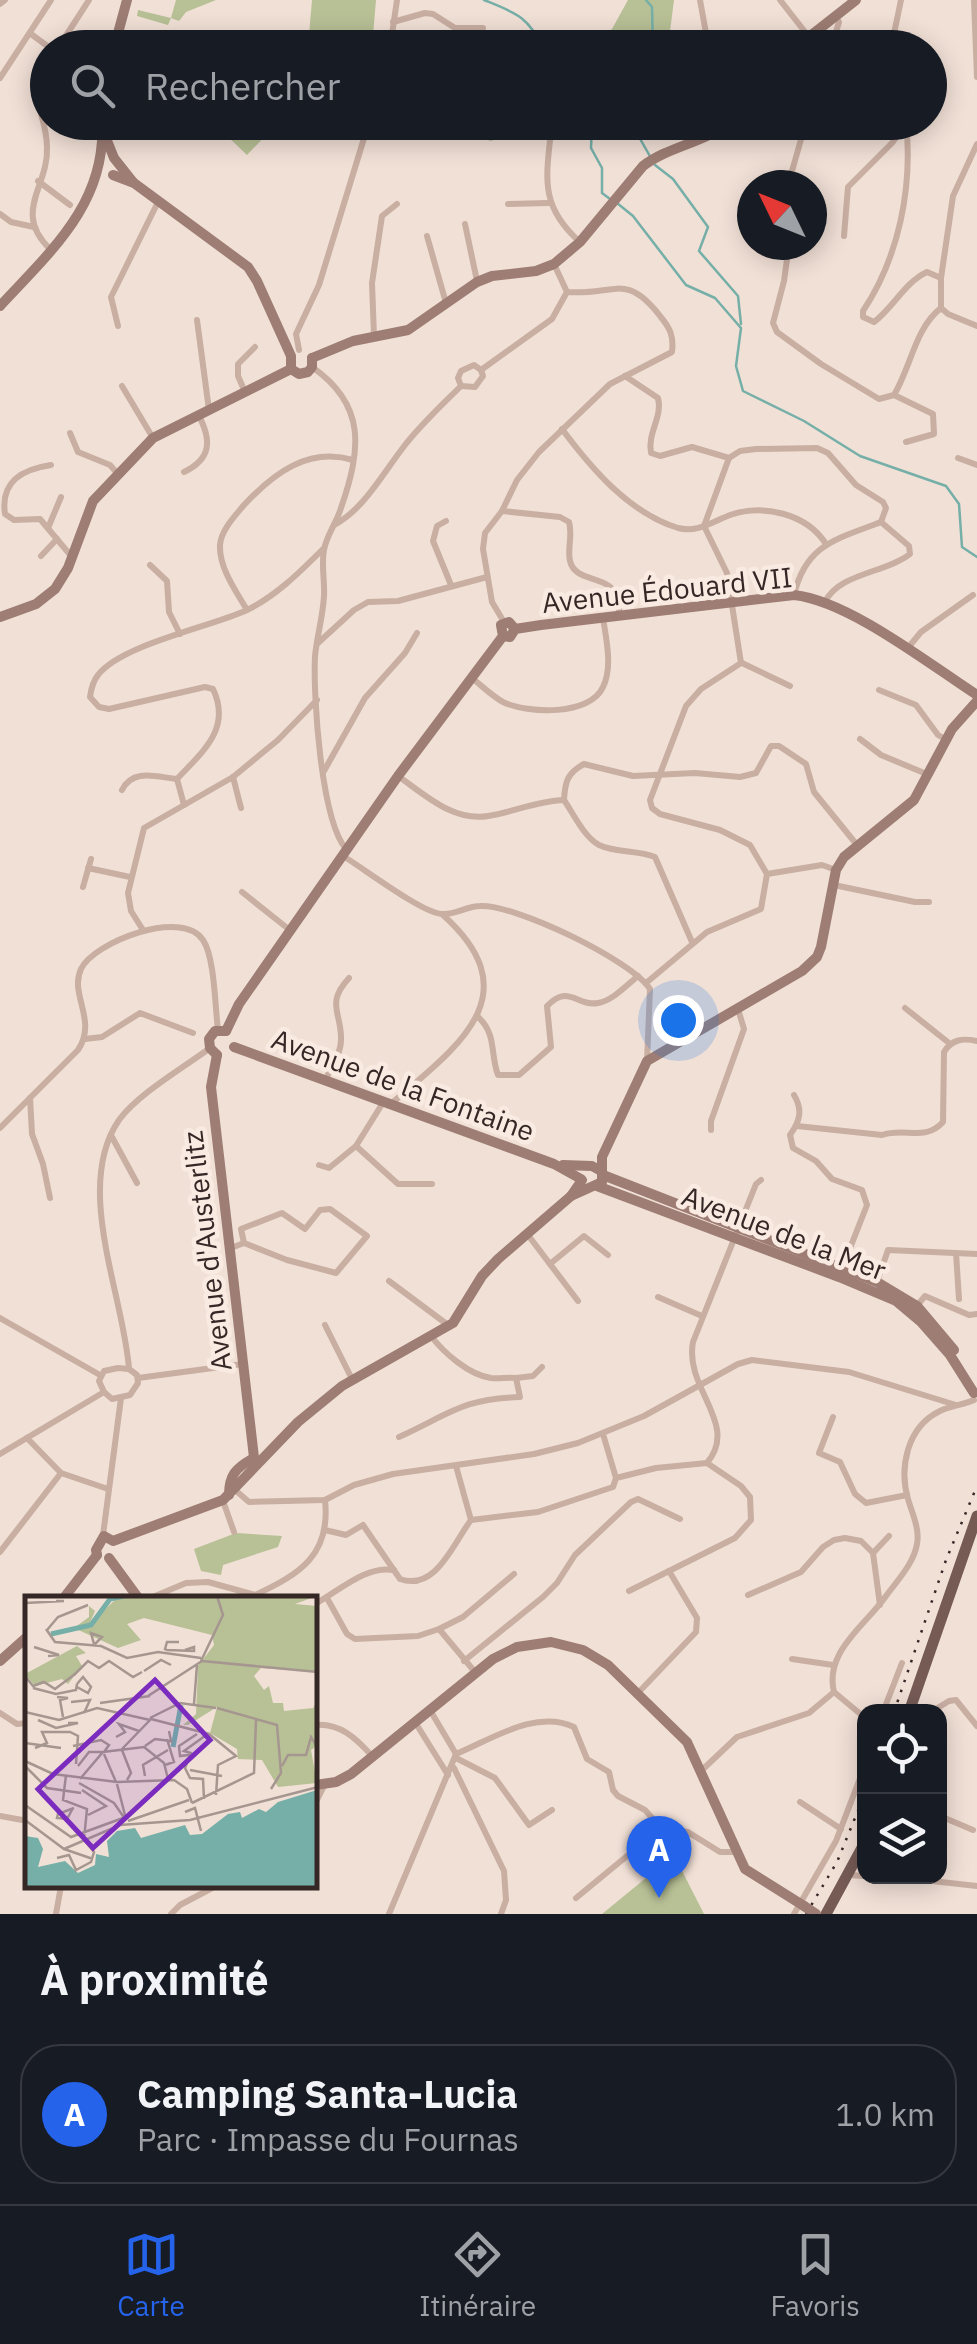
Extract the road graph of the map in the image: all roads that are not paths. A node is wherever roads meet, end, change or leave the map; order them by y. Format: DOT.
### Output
graph roads {
  1 [pos="51,0"];
  2 [pos="88,0"];
  3 [pos="127,0"];
  4 [pos="398,0"];
  5 [pos="700,0"];
  6 [pos="780,0"];
  7 [pos="856,0"];
  8 [pos="902,0"];
  9 [pos="974,0"];
  10 [pos="395,10"];
  11 [pos="411,16"];
  12 [pos="836,16"];
  13 [pos="394,22"];
  14 [pos="483,28"];
  15 [pos="33,30"];
  16 [pos="67,30"];
  17 [pos="119,30"];
  18 [pos="393,30"];
  19 [pos="705,30"];
  20 [pos="804,30"];
  21 [pos="817,30"];
  22 [pos="836,30"];
  23 [pos="895,30"];
  24 [pos="30,35"];
  25 [pos="4,65"];
  26 [pos="0,78"];
  27 [pos="977,78"];
  28 [pos="47,140"];
  29 [pos="101,140"];
  30 [pos="106,140"];
  31 [pos="363,140"];
  32 [pos="550,140"];
  33 [pos="696,140"];
  34 [pos="801,140"];
  35 [pos="894,140"];
  36 [pos="906,140"];
  37 [pos="977,144"];
  38 [pos="99,164"];
  39 [pos="113,168"];
  40 [pos="792,170"];
  41 [pos="38,180"];
  42 [pos="92,192"];
  43 [pos="158,200"];
  44 [pos="549,203"];
  45 [pos="397,204"];
  46 [pos="508,204"];
  47 [pos="70,206"];
  48 [pos="0,214"];
  49 [pos="465,224"];
  50 [pos="34,227"];
  51 [pos="427,236"];
  52 [pos="844,236"];
  53 [pos="580,242"];
  54 [pos="52,250"];
  55 [pos="787,260"];
  56 [pos="554,264"];
  57 [pos="941,278"];
  58 [pos="477,282"];
  59 [pos="566,292"];
  60 [pos="447,304"];
  61 [pos="0,305"];
  62 [pos="941,308"];
  63 [pos="196,320"];
  64 [pos="118,326"];
  65 [pos="977,326"];
  66 [pos="281,332"];
  67 [pos="296,334"];
  68 [pos="374,337"];
  69 [pos="255,347"];
  70 [pos="294,358"];
  71 [pos="312,362"];
  72 [pos="480,370"];
  73 [pos="624,376"];
  74 [pos="122,386"];
  75 [pos="461,386"];
  76 [pos="245,392"];
  77 [pos="894,394"];
  78 [pos="204,412"];
  79 [pos="562,429"];
  80 [pos="70,433"];
  81 [pos="153,438"];
  82 [pos="906,442"];
  83 [pos="729,458"];
  84 [pos="958,458"];
  85 [pos="354,460"];
  86 [pos="51,465"];
  87 [pos="977,465"];
  88 [pos="184,472"];
  89 [pos="116,473"];
  90 [pos="61,497"];
  91 [pos="502,511"];
  92 [pos="446,521"];
  93 [pos="882,522"];
  94 [pos="334,525"];
  95 [pos="704,526"];
  96 [pos="48,530"];
  97 [pos="58,539"];
  98 [pos="826,544"];
  99 [pos="324,549"];
  100 [pos="41,556"];
  101 [pos="72,556"];
  102 [pos="150,565"];
  103 [pos="487,578"];
  104 [pos="451,585"];
  105 [pos="972,595"];
  106 [pos="794,596"];
  107 [pos="733,602"];
  108 [pos="825,602"];
  109 [pos="246,610"];
  110 [pos="0,616"];
  111 [pos="620,616"];
  112 [pos="602,618"];
  113 [pos="510,626"];
  114 [pos="417,632"];
  115 [pos="180,634"];
  116 [pos="317,644"];
  117 [pos="906,650"];
  118 [pos="741,663"];
  119 [pos="470,677"];
  120 [pos="790,686"];
  121 [pos="879,690"];
  122 [pos="977,698"];
  123 [pos="318,700"];
  124 [pos="860,738"];
  125 [pos="946,740"];
  126 [pos="323,772"];
  127 [pos="929,775"];
  128 [pos="398,776"];
  129 [pos="658,776"];
  130 [pos="233,777"];
  131 [pos="177,779"];
  132 [pos="122,790"];
  133 [pos="564,800"];
  134 [pos="184,805"];
  135 [pos="241,808"];
  136 [pos="857,845"];
  137 [pos="345,853"];
  138 [pos="91,859"];
  139 [pos="88,868"];
  140 [pos="836,870"];
  141 [pos="768,874"];
  142 [pos="130,876"];
  143 [pos="832,885"];
  144 [pos="84,887"];
  145 [pos="242,892"];
  146 [pos="929,902"];
  147 [pos="442,914"];
  148 [pos="143,930"];
  149 [pos="291,931"];
  150 [pos="692,942"];
  151 [pos="638,976"];
  152 [pos="349,978"];
  153 [pos="646,983"];
  154 [pos="905,1008"];
  155 [pos="738,1009"];
  156 [pos="478,1017"];
  157 [pos="222,1030"];
  158 [pos="193,1033"];
  159 [pos="85,1039"];
  160 [pos="977,1041"];
  161 [pos="949,1043"];
  162 [pos="234,1047"];
  163 [pos="213,1052"];
  164 [pos="647,1061"];
  165 [pos="326,1079"];
  166 [pos="794,1095"];
  167 [pos="30,1098"];
  168 [pos="388,1101"];
  169 [pos="797,1126"];
  170 [pos="0,1128"];
  171 [pos="711,1130"];
  172 [pos="112,1136"];
  173 [pos="356,1146"];
  174 [pos="320,1165"];
  175 [pos="591,1176"];
  176 [pos="761,1180"];
  177 [pos="137,1183"];
  178 [pos="432,1184"];
  179 [pos="50,1198"];
  180 [pos="735,1233"];
  181 [pos="527,1234"];
  182 [pos="244,1243"];
  183 [pos="230,1249"];
  184 [pos="956,1253"];
  185 [pos="608,1254"];
  186 [pos="977,1254"];
  187 [pos="550,1264"];
  188 [pos="491,1267"];
  189 [pos="841,1272"];
  190 [pos="389,1280"];
  191 [pos="875,1286"];
  192 [pos="658,1297"];
  193 [pos="959,1300"];
  194 [pos="578,1301"];
  195 [pos="914,1310"];
  196 [pos="977,1314"];
  197 [pos="702,1316"];
  198 [pos="0,1318"];
  199 [pos="325,1325"];
  200 [pos="449,1326"];
  201 [pos="432,1338"];
  202 [pos="242,1364"];
  203 [pos="542,1367"];
  204 [pos="129,1369"];
  205 [pos="100,1375"];
  206 [pos="138,1378"];
  207 [pos="516,1378"];
  208 [pos="352,1379"];
  209 [pos="699,1385"];
  210 [pos="104,1392"];
  211 [pos="976,1394"];
  212 [pos="121,1398"];
  213 [pos="931,1398"];
  214 [pos="956,1405"];
  215 [pos="938,1412"];
  216 [pos="833,1418"];
  217 [pos="602,1434"];
  218 [pos="26,1438"];
  219 [pos="399,1438"];
  220 [pos="0,1454"];
  221 [pos="256,1462"];
  222 [pos="707,1463"];
  223 [pos="456,1466"];
  224 [pos="61,1473"];
  225 [pos="616,1478"];
  226 [pos="108,1489"];
  227 [pos="228,1494"];
  228 [pos="907,1495"];
  229 [pos="325,1500"];
  230 [pos="977,1516"];
  231 [pos="680,1519"];
  232 [pos="472,1520"];
  233 [pos="325,1530"];
  234 [pos="234,1532"];
  235 [pos="889,1536"];
  236 [pos="109,1538"];
  237 [pos="0,1552"];
  238 [pos="873,1553"];
  239 [pos="103,1556"];
  240 [pos="394,1570"];
  241 [pos="668,1571"];
  242 [pos="514,1574"];
  243 [pos="629,1591"];
  244 [pos="748,1594"];
  245 [pos="66,1596"];
  246 [pos="137,1596"];
  247 [pos="156,1596"];
  248 [pos="327,1598"];
  249 [pos="318,1602"];
  250 [pos="880,1605"];
  251 [pos="439,1629"];
  252 [pos="25,1639"];
  253 [pos="792,1659"];
  254 [pos="0,1660"];
  255 [pos="464,1661"];
  256 [pos="902,1664"];
  257 [pos="833,1665"];
  258 [pos="474,1672"];
  259 [pos="638,1692"];
  260 [pos="834,1692"];
  261 [pos="886,1704"];
  262 [pos="912,1704"];
  263 [pos="944,1704"];
  264 [pos="430,1710"];
  265 [pos="857,1711"];
  266 [pos="0,1713"];
  267 [pos="415,1722"];
  268 [pos="25,1723"];
  269 [pos="318,1726"];
  270 [pos="977,1726"];
  271 [pos="372,1757"];
  272 [pos="455,1759"];
  273 [pos="700,1772"];
  274 [pos="448,1775"];
  275 [pos="320,1784"];
  276 [pos="857,1787"];
  277 [pos="800,1802"];
  278 [pos="552,1810"];
  279 [pos="0,1816"];
  280 [pos="947,1819"];
  281 [pos="25,1820"];
  282 [pos="661,1828"];
  283 [pos="841,1829"];
  284 [pos="973,1830"];
  285 [pos="735,1852"];
  286 [pos="857,1858"];
  287 [pos="848,1875"];
  288 [pos="857,1876"];
  289 [pos="947,1883"];
  290 [pos="977,1886"];
  291 [pos="60,1889"];
  292 [pos="210,1889"];
  293 [pos="576,1898"];
  294 [pos="799,1908"];
  295 [pos="56,1914"];
  296 [pos="171,1914"];
  297 [pos="389,1914"];
  298 [pos="501,1914"];
  299 [pos="816,1914"];
  300 [pos="826,1914"];
  1 -- 15 [label="street"];
  2 -- 16 [label="street"];
  3 -- 17 [label="street"];
  4 -- 10 [label="street"];
  5 -- 19 [label="street"];
  6 -- 20 [label="street"];
  7 -- 12 [label="street"];
  8 -- 23 [label="street"];
  9 -- 27 [label="street"];
  10 -- 11 [label="street"];
  10 -- 13 [label="street"];
  11 -- 13 [label="street"];
  11 -- 14 [label="street"];
  12 -- 21 [label="street"];
  12 -- 22 [label="street"];
  13 -- 18 [label="street"];
  24 -- 25 [label="street"];
  25 -- 26 [label="street"];
  28 -- 41 [label="street"];
  29 -- 38 [label="street"];
  30 -- 39 [label="street"];
  31 -- 67 [label="street"];
  32 -- 44 [label="street"];
  33 -- 53 [label="street"];
  34 -- 40 [label="street"];
  35 -- 52 [label="street"];
  36 -- 57 [label="street"];
  37 -- 57 [label="street"];
  38 -- 39 [label="street"];
  38 -- 39 [label="street"];
  38 -- 42 [label="street"];
  39 -- 42 [label="street"];
  39 -- 43 [label="street"];
  41 -- 47 [label="street"];
  41 -- 50 [label="street"];
  42 -- 54 [label="street"];
  43 -- 64 [label="street"];
  43 -- 66 [label="street"];
  44 -- 46 [label="street"];
  44 -- 53 [label="street"];
  45 -- 68 [label="street"];
  48 -- 50 [label="street"];
  49 -- 58 [label="street"];
  50 -- 54 [label="street"];
  51 -- 60 [label="street"];
  53 -- 56 [label="street"];
  54 -- 61 [label="street"];
  55 -- 77 [label="street"];
  56 -- 58 [label="street"];
  56 -- 59 [label="street"];
  57 -- 62 [label="street"];
  58 -- 60 [label="street"];
  59 -- 72 [label="street"];
  59 -- 73 [label="street"];
  60 -- 68 [label="street"];
  62 -- 65 [label="street"];
  62 -- 77 [label="street"];
  63 -- 78 [label="street"];
  66 -- 67 [label="street"];
  66 -- 70 [label="street"];
  67 -- 70 [label="street"];
  68 -- 71 [label="street"];
  69 -- 76 [label="street"];
  70 -- 71 [label="street"];
  70 -- 71 [label="street"];
  70 -- 76 [label="street"];
  71 -- 85 [label="street"];
  72 -- 75 [label="street"];
  72 -- 75 [label="street"];
  73 -- 79 [label="street"];
  73 -- 83 [label="street"];
  74 -- 81 [label="street"];
  75 -- 94 [label="street"];
  76 -- 78 [label="street"];
  77 -- 82 [label="street"];
  78 -- 81 [label="street"];
  78 -- 88 [label="street"];
  79 -- 91 [label="street"];
  79 -- 95 [label="street"];
  80 -- 89 [label="street"];
  81 -- 89 [label="street"];
  83 -- 93 [label="street"];
  83 -- 95 [label="street"];
  84 -- 87 [label="street"];
  85 -- 94 [label="street"];
  85 -- 109 [label="street"];
  86 -- 96 [label="street"];
  89 -- 101 [label="street"];
  90 -- 96 [label="street"];
  91 -- 103 [label="street"];
  91 -- 111 [label="street"];
  92 -- 104 [label="street"];
  93 -- 98 [label="street"];
  93 -- 108 [label="street"];
  94 -- 99 [label="street"];
  95 -- 98 [label="street"];
  95 -- 107 [label="street"];
  96 -- 97 [label="street"];
  97 -- 100 [label="street"];
  97 -- 101 [label="street"];
  98 -- 106 [label="street"];
  99 -- 109 [label="street"];
  99 -- 116 [label="street"];
  101 -- 110 [label="street"];
  102 -- 115 [label="street"];
  103 -- 104 [label="street"];
  103 -- 113 [label="street"];
  104 -- 116 [label="street"];
  105 -- 117 [label="street"];
  106 -- 107 [label="street, Avenue Édouard VII"];
  106 -- 108 [label="street, Avenue Édouard VII"];
  107 -- 111 [label="street, Avenue Édouard VII"];
  107 -- 118 [label="street"];
  108 -- 117 [label="street, Avenue Édouard VII"];
  109 -- 115 [label="street"];
  111 -- 112 [label="street, Avenue Édouard VII"];
  112 -- 113 [label="street, Avenue Édouard VII"];
  112 -- 119 [label="street"];
  113 -- 119 [label="street, Avenue Édouard VII"];
  114 -- 126 [label="street"];
  115 -- 131 [label="street"];
  116 -- 123 [label="street"];
  117 -- 122 [label="street, Avenue Édouard VII"];
  118 -- 120 [label="street"];
  118 -- 129 [label="street"];
  119 -- 128 [label="street, Avenue Édouard VII"];
  121 -- 125 [label="street"];
  122 -- 125 [label="street"];
  123 -- 126 [label="street"];
  123 -- 130 [label="street"];
  124 -- 127 [label="street"];
  125 -- 127 [label="street"];
  126 -- 137 [label="street"];
  127 -- 136 [label="street"];
  128 -- 133 [label="street"];
  128 -- 137 [label="street, Avenue Édouard VII"];
  129 -- 133 [label="street"];
  129 -- 136 [label="street"];
  129 -- 141 [label="street"];
  130 -- 134 [label="street"];
  130 -- 135 [label="street"];
  131 -- 132 [label="street"];
  131 -- 134 [label="street"];
  133 -- 150 [label="street"];
  134 -- 142 [label="street"];
  136 -- 140 [label="street"];
  137 -- 147 [label="street"];
  137 -- 149 [label="street, Avenue Édouard VII"];
  138 -- 139 [label="street"];
  139 -- 142 [label="street"];
  139 -- 144 [label="street"];
  140 -- 141 [label="street"];
  140 -- 143 [label="street"];
  141 -- 150 [label="street"];
  142 -- 148 [label="street"];
  143 -- 146 [label="street"];
  143 -- 155 [label="street"];
  145 -- 149 [label="street"];
  147 -- 151 [label="street"];
  147 -- 156 [label="street"];
  148 -- 157 [label="street"];
  148 -- 159 [label="street"];
  149 -- 157 [label="street, Avenue Édouard VII"];
  150 -- 153 [label="street"];
  151 -- 153 [label="street"];
  151 -- 156 [label="street"];
  152 -- 165 [label="street"];
  153 -- 164 [label="street"];
  154 -- 161 [label="street"];
  155 -- 164 [label="street"];
  155 -- 171 [label="street"];
  156 -- 168 [label="street"];
  157 -- 162 [label="street"];
  157 -- 163 [label="street"];
  158 -- 159 [label="street"];
  159 -- 167 [label="street"];
  160 -- 161 [label="street"];
  161 -- 169 [label="street"];
  162 -- 163 [label="street"];
  162 -- 165 [label="street, Avenue de la Fontaine"];
  163 -- 172 [label="street"];
  163 -- 183 [label="street, Avenue d'Austerlitz"];
  164 -- 175 [label="street"];
  165 -- 168 [label="street, Avenue de la Fontaine"];
  166 -- 169 [label="street"];
  167 -- 170 [label="street"];
  167 -- 179 [label="street"];
  168 -- 173 [label="street"];
  168 -- 175 [label="street, Avenue de la Fontaine"];
  169 -- 189 [label="street"];
  172 -- 177 [label="street"];
  172 -- 204 [label="street"];
  173 -- 174 [label="street"];
  173 -- 178 [label="street"];
  175 -- 180 [label="street, Avenue de la Mer"];
  175 -- 181 [label="street"];
  176 -- 180 [label="street"];
  180 -- 189 [label="street, Avenue de la Mer"];
  180 -- 197 [label="street"];
  181 -- 187 [label="street"];
  181 -- 188 [label="street"];
  182 -- 182 [label="street"];
  182 -- 183 [label="street"];
  183 -- 202 [label="street, Avenue d'Austerlitz"];
  184 -- 186 [label="street"];
  184 -- 191 [label="street"];
  184 -- 193 [label="street"];
  185 -- 187 [label="street"];
  187 -- 194 [label="street"];
  188 -- 200 [label="street"];
  188 -- 201 [label="street"];
  189 -- 191 [label="street, Avenue de la Mer"];
  190 -- 200 [label="street"];
  191 -- 195 [label="street, Avenue de la Mer"];
  192 -- 197 [label="street"];
  195 -- 196 [label="street"];
  195 -- 211 [label="street, Avenue de la Mer"];
  197 -- 209 [label="street"];
  198 -- 205 [label="street"];
  199 -- 208 [label="street"];
  200 -- 201 [label="street"];
  201 -- 207 [label="street"];
  201 -- 208 [label="street"];
  202 -- 206 [label="street"];
  202 -- 221 [label="street, Avenue d'Austerlitz"];
  203 -- 207 [label="street"];
  204 -- 205 [label="street"];
  204 -- 206 [label="street"];
  205 -- 210 [label="street"];
  206 -- 212 [label="street"];
  207 -- 219 [label="street"];
  208 -- 221 [label="street"];
  209 -- 213 [label="street"];
  209 -- 217 [label="street"];
  209 -- 222 [label="street"];
  210 -- 212 [label="street"];
  210 -- 218 [label="street"];
  211 -- 214 [label="street"];
  212 -- 226 [label="street"];
  213 -- 214 [label="street"];
  213 -- 215 [label="street"];
  214 -- 215 [label="street"];
  215 -- 228 [label="street"];
  216 -- 228 [label="street"];
  217 -- 223 [label="street"];
  217 -- 225 [label="street"];
  218 -- 220 [label="street"];
  218 -- 224 [label="street"];
  221 -- 227 [label="street"];
  222 -- 225 [label="street"];
  222 -- 241 [label="street"];
  223 -- 229 [label="street"];
  223 -- 232 [label="street"];
  224 -- 226 [label="street"];
  224 -- 237 [label="street"];
  225 -- 232 [label="street"];
  226 -- 236 [label="street"];
  227 -- 229 [label="street"];
  227 -- 234 [label="street"];
  227 -- 236 [label="street"];
  228 -- 250 [label="street"];
  229 -- 233 [label="street"];
  230 -- 262 [label="main road"];
  231 -- 255 [label="street"];
  232 -- 240 [label="street"];
  233 -- 240 [label="street"];
  233 -- 247 [label="street"];
  235 -- 238 [label="street"];
  236 -- 239 [label="street"];
  238 -- 244 [label="street"];
  238 -- 250 [label="street"];
  239 -- 245 [label="street"];
  239 -- 246 [label="street"];
  240 -- 248 [label="street"];
  241 -- 243 [label="street"];
  241 -- 259 [label="street"];
  242 -- 251 [label="street"];
  248 -- 249 [label="street"];
  248 -- 251 [label="street"];
  250 -- 257 [label="street"];
  251 -- 255 [label="street"];
  252 -- 254 [label="street"];
  253 -- 257 [label="street"];
  255 -- 258 [label="street"];
  256 -- 261 [label="street"];
  257 -- 260 [label="street"];
  258 -- 259 [label="street"];
  258 -- 264 [label="street"];
  259 -- 273 [label="street"];
  260 -- 265 [label="street"];
  260 -- 273 [label="street"];
  263 -- 270 [label="street"];
  264 -- 267 [label="street"];
  264 -- 272 [label="street"];
  266 -- 268 [label="street"];
  267 -- 271 [label="street"];
  267 -- 274 [label="street"];
  269 -- 271 [label="street"];
  271 -- 275 [label="street"];
  272 -- 274 [label="street"];
  272 -- 278 [label="street"];
  272 -- 282 [label="street"];
  272 -- 298 [label="street"];
  273 -- 285 [label="street"];
  274 -- 297 [label="street"];
  276 -- 283 [label="street"];
  277 -- 283 [label="street"];
  279 -- 281 [label="street"];
  280 -- 284 [label="street"];
  282 -- 285 [label="street"];
  282 -- 293 [label="street"];
  283 -- 294 [label="street"];
  285 -- 294 [label="street"];
  286 -- 287 [label="main road"];
  287 -- 288 [label="street"];
  287 -- 300 [label="main road"];
  289 -- 290 [label="street"];
  291 -- 295 [label="street"];
  292 -- 296 [label="street"];
  294 -- 299 [label="street, bridge"];
}
